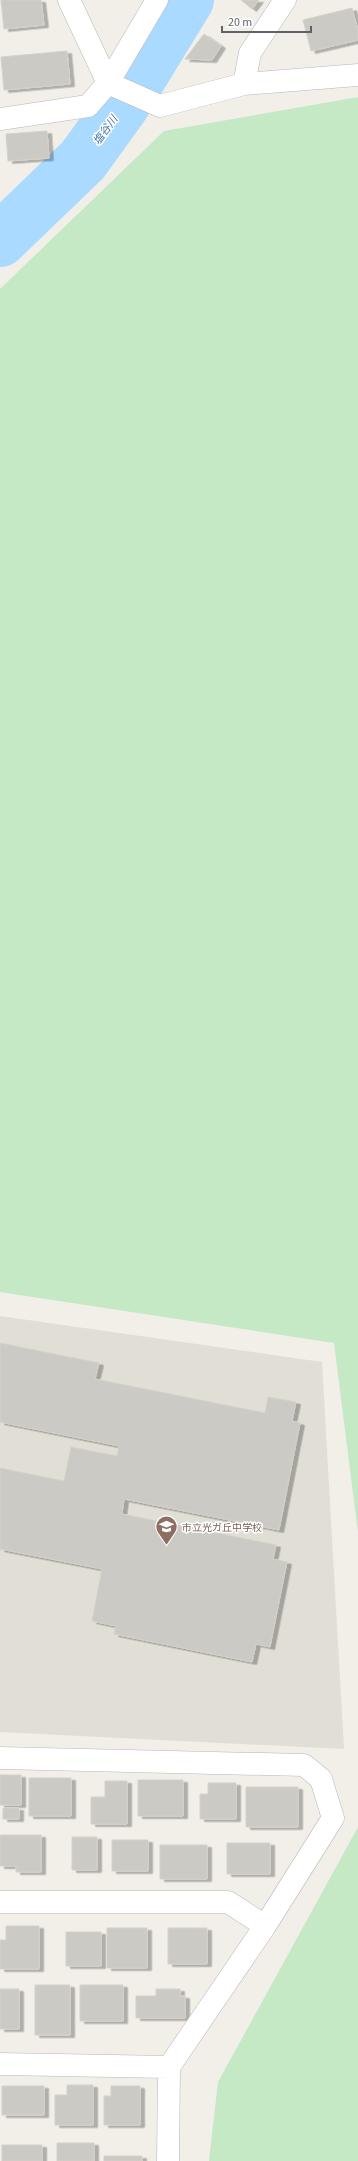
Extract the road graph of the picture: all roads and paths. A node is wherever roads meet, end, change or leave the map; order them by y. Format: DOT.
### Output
graph roads {
  1 [pos="69,0"];
  2 [pos="157,0"];
  3 [pos="285,0"];
  4 [pos="358,75"];
  5 [pos="108,83"];
  6 [pos="244,84"];
  7 [pos="0,119"];
  8 [pos="0,1758"];
  9 [pos="0,1902"];
  10 [pos="265,1926"];
  11 [pos="0,2064"];
  12 [pos="169,2067"];
  13 [pos="168,2161"];
  1 -- 5 [label="street"];
  2 -- 5 [label="street"];
  3 -- 6 [label="street"];
  4 -- 6 [label="street"];
  5 -- 6 [label="street"];
  5 -- 7 [label="street"];
  8 -- 10 [label="street"];
  9 -- 10 [label="street"];
  10 -- 12 [label="street"];
  11 -- 12 [label="street"];
  12 -- 13 [label="street"];
}
